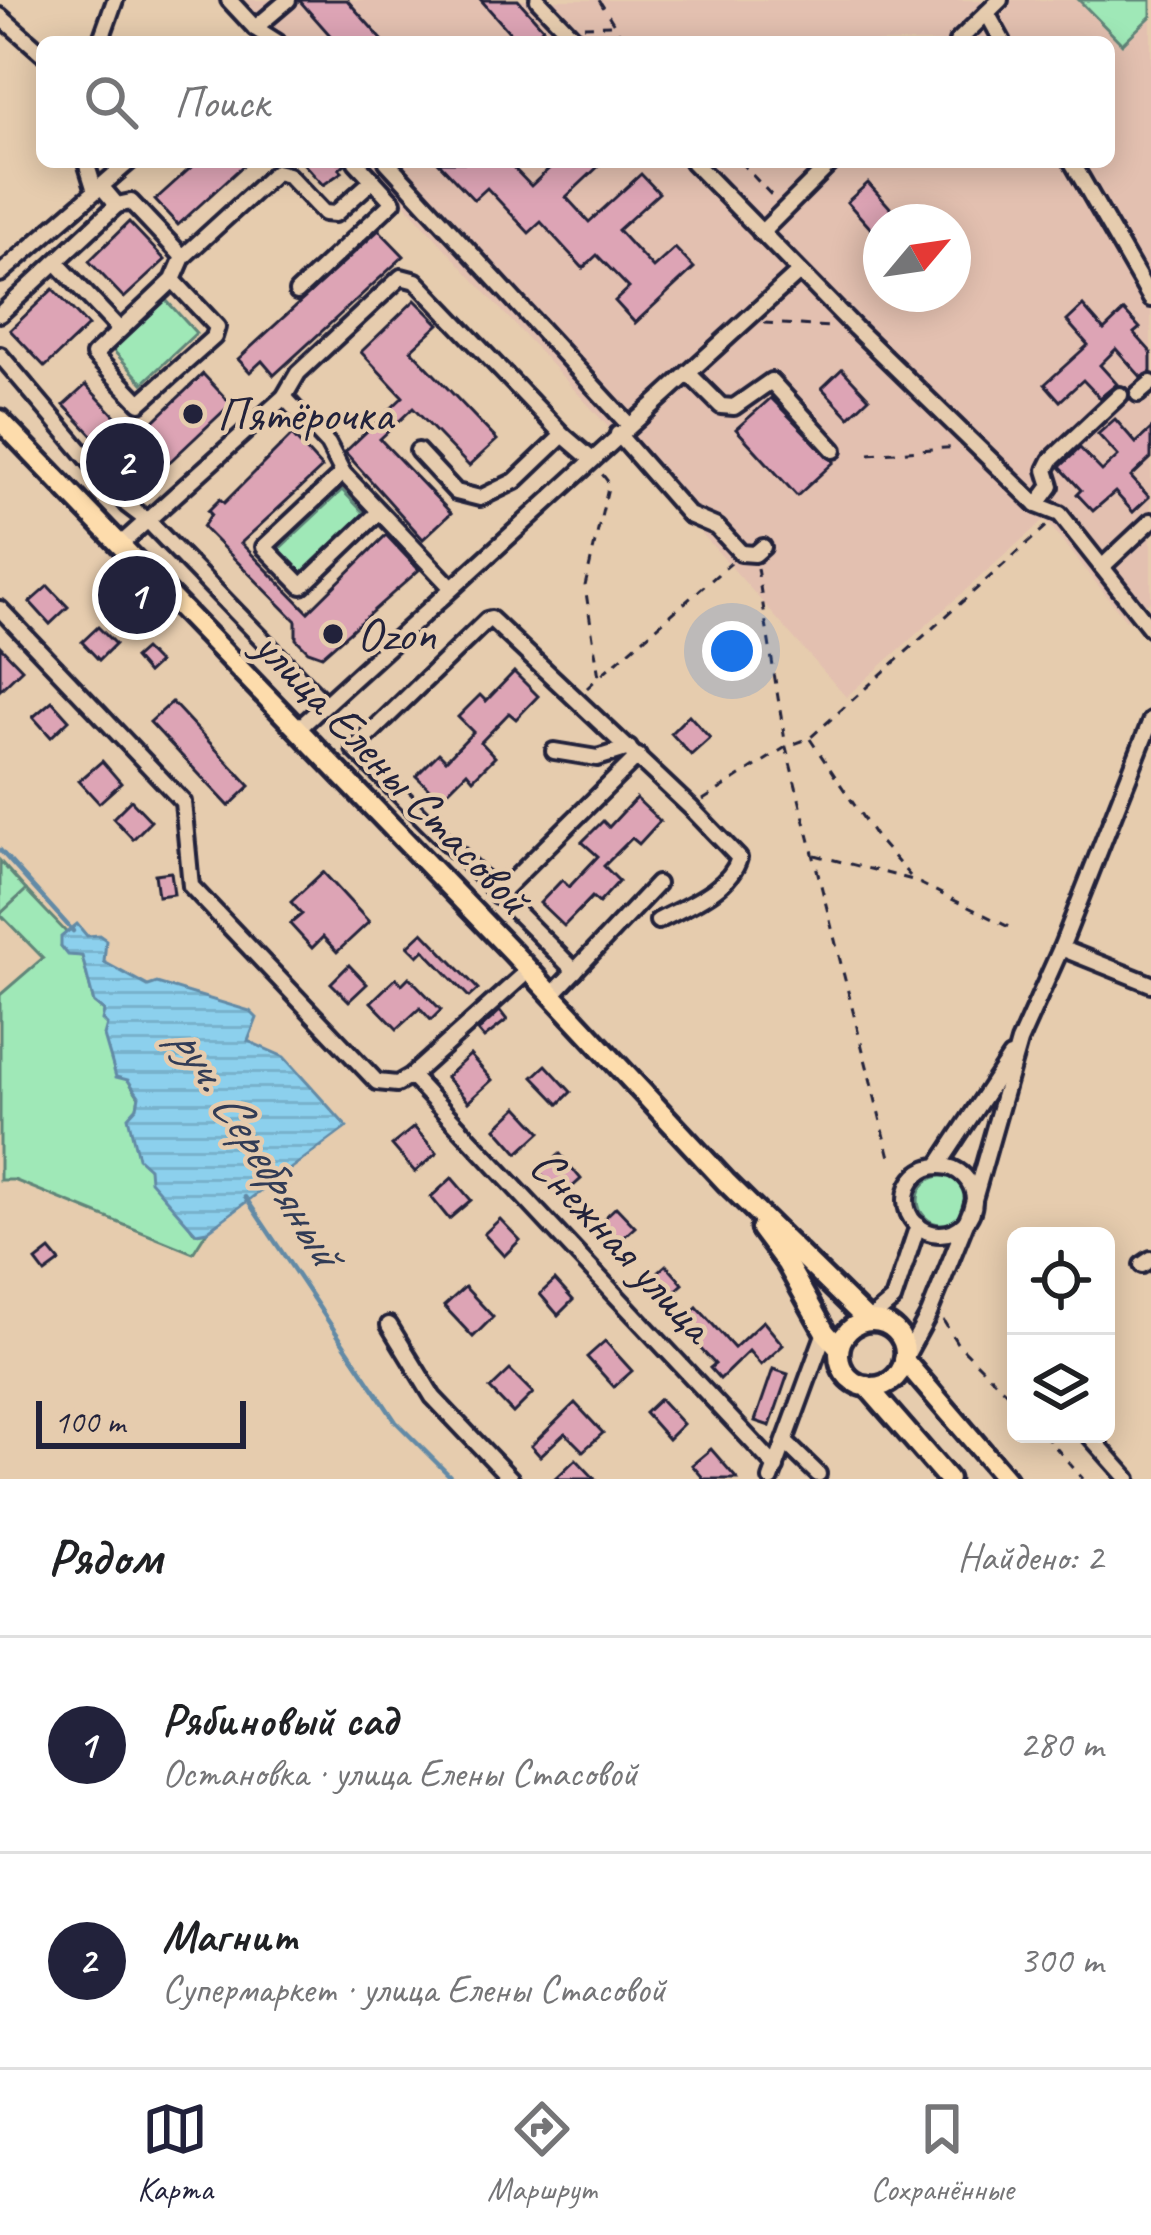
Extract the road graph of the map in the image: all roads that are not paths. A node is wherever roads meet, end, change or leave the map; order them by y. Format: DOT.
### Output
graph roads {
  1 [pos="115,0"];
  2 [pos="229,0"];
  3 [pos="287,0"];
  4 [pos="538,0"];
  5 [pos="1000,0"];
  6 [pos="987,13"];
  7 [pos="0,16"];
  8 [pos="255,28"];
  9 [pos="102,36"];
  10 [pos="268,36"];
  11 [pos="572,36"];
  12 [pos="963,36"];
  13 [pos="1000,36"];
  14 [pos="36,48"];
  15 [pos="89,168"];
  16 [pos="123,168"];
  17 [pos="362,168"];
  18 [pos="392,168"];
  19 [pos="699,168"];
  20 [pos="826,168"];
  21 [pos="1075,168"];
  22 [pos="373,180"];
  23 [pos="98,188"];
  24 [pos="117,205"];
  25 [pos="760,233"];
  26 [pos="183,257"];
  27 [pos="56,262"];
  28 [pos="799,272"];
  29 [pos="0,274"];
  30 [pos="173,280"];
  31 [pos="297,292"];
  32 [pos="1151,299"];
  33 [pos="0,314"];
  34 [pos="118,329"];
  35 [pos="0,355"];
  36 [pos="688,373"];
  37 [pos="1151,383"];
  38 [pos="1138,394"];
  39 [pos="1120,395"];
  40 [pos="284,397"];
  41 [pos="0,420"];
  42 [pos="624,430"];
  43 [pos="563,435"];
  44 [pos="835,450"];
  45 [pos="418,451"];
  46 [pos="591,459"];
  47 [pos="343,473"];
  48 [pos="1037,505"];
  49 [pos="379,512"];
  50 [pos="148,521"];
  51 [pos="1151,521"];
  52 [pos="122,544"];
  53 [pos="753,552"];
  54 [pos="1102,567"];
  55 [pos="451,587"];
  56 [pos="0,609"];
  57 [pos="1151,629"];
  58 [pos="325,704"];
  59 [pos="1150,725"];
  60 [pos="298,729"];
  61 [pos="554,751"];
  62 [pos="633,752"];
  63 [pos="657,884"];
  64 [pos="497,896"];
  65 [pos="658,921"];
  66 [pos="1061,948"];
  67 [pos="529,970"];
  68 [pos="575,971"];
  69 [pos="1151,984"];
  70 [pos="553,995"];
  71 [pos="1019,1042"];
  72 [pos="411,1076"];
  73 [pos="938,1166"];
  74 [pos="726,1182"];
  75 [pos="971,1210"];
  76 [pos="918,1226"];
  77 [pos="868,1321"];
  78 [pos="389,1325"];
  79 [pos="825,1332"];
  80 [pos="839,1348"];
  81 [pos="904,1360"];
  82 [pos="868,1386"];
  83 [pos="786,1443"];
  84 [pos="1096,1443"];
  85 [pos="774,1473"];
  86 [pos="818,1474"];
  87 [pos="511,1479"];
  88 [pos="948,1479"];
  89 [pos="1006,1479"];
  90 [pos="1127,1479"];
  1 -- 9 [label="street"];
  2 -- 8 [label="street"];
  3 -- 8 [label="street"];
  4 -- 11 [label="street"];
  5 -- 6 [label="street"];
  6 -- 12 [label="street"];
  6 -- 13 [label="street"];
  7 -- 14 [label="street"];
  8 -- 10 [label="street"];
  15 -- 23 [label="street"];
  16 -- 23 [label="street"];
  17 -- 22 [label="street"];
  18 -- 42 [label="street"];
  19 -- 25 [label="street"];
  20 -- 25 [label="street"];
  21 -- 32 [label="street"];
  22 -- 26 [label="street"];
  22 -- 31 [label="street"];
  23 -- 24 [label="street"];
  23 -- 29 [label="street"];
  24 -- 26 [label="street"];
  24 -- 27 [label="street"];
  25 -- 28 [label="street"];
  26 -- 30 [label="street"];
  27 -- 33 [label="street"];
  27 -- 34 [label="street"];
  28 -- 36 [label="street"];
  28 -- 48 [label="street"];
  30 -- 34 [label="street"];
  30 -- 34 [label="street"];
  35 -- 50 [label="street"];
  36 -- 42 [label="street"];
  36 -- 44 [label="street"];
  37 -- 38 [label="street"];
  39 -- 48 [label="street"];
  40 -- 43 [label="street"];
  40 -- 47 [label="street"];
  40 -- 50 [label="street"];
  41 -- 52 [label="main road, улица Елены Стасовой"];
  42 -- 46 [label="street"];
  42 -- 53 [label="street"];
  43 -- 45 [label="street"];
  43 -- 46 [label="street"];
  46 -- 55 [label="street"];
  47 -- 49 [label="street"];
  47 -- 49 [label="street"];
  48 -- 54 [label="street"];
  49 -- 55 [label="street"];
  50 -- 52 [label="street"];
  50 -- 58 [label="street"];
  51 -- 54 [label="street"];
  52 -- 60 [label="main road, улица Елены Стасовой"];
  54 -- 57 [label="street"];
  55 -- 58 [label="street"];
  56 -- 72 [label="street"];
  58 -- 60 [label="street"];
  59 -- 66 [label="street"];
  60 -- 67 [label="main road, улица Елены Стасовой"];
  61 -- 62 [label="street"];
  62 -- 64 [label="street"];
  62 -- 64 [label="street"];
  62 -- 65 [label="street"];
  63 -- 68 [label="street"];
  64 -- 68 [label="street"];
  66 -- 69 [label="street"];
  66 -- 71 [label="street"];
  67 -- 70 [label="main road, улица Елены Стасовой"];
  67 -- 72 [label="street"];
  68 -- 70 [label="street"];
  70 -- 74 [label="main road, улица Елены Стасовой"];
  71 -- 73 [label="street"];
  71 -- 75 [label="street"];
  72 -- 85 [label="street, Снежная улица"];
  73 -- 75 [label="street"];
  73 -- 76 [label="street"];
  74 -- 77 [label="main road, улица Елены Стасовой"];
  74 -- 79 [label="main road, улица Елены Стасовой"];
  75 -- 76 [label="street"];
  75 -- 81 [label="street"];
  76 -- 77 [label="street"];
  77 -- 80 [label="main road"];
  77 -- 81 [label="main road"];
  78 -- 87 [label="street"];
  79 -- 80 [label="main road, улица Елены Стасовой"];
  79 -- 83 [label="street, Снежная улица"];
  80 -- 82 [label="main road"];
  81 -- 82 [label="main road"];
  81 -- 89 [label="main road"];
  82 -- 88 [label="main road"];
  83 -- 85 [label="street, Снежная улица"];
  83 -- 86 [label="street"];
  84 -- 90 [label="street"];
}
